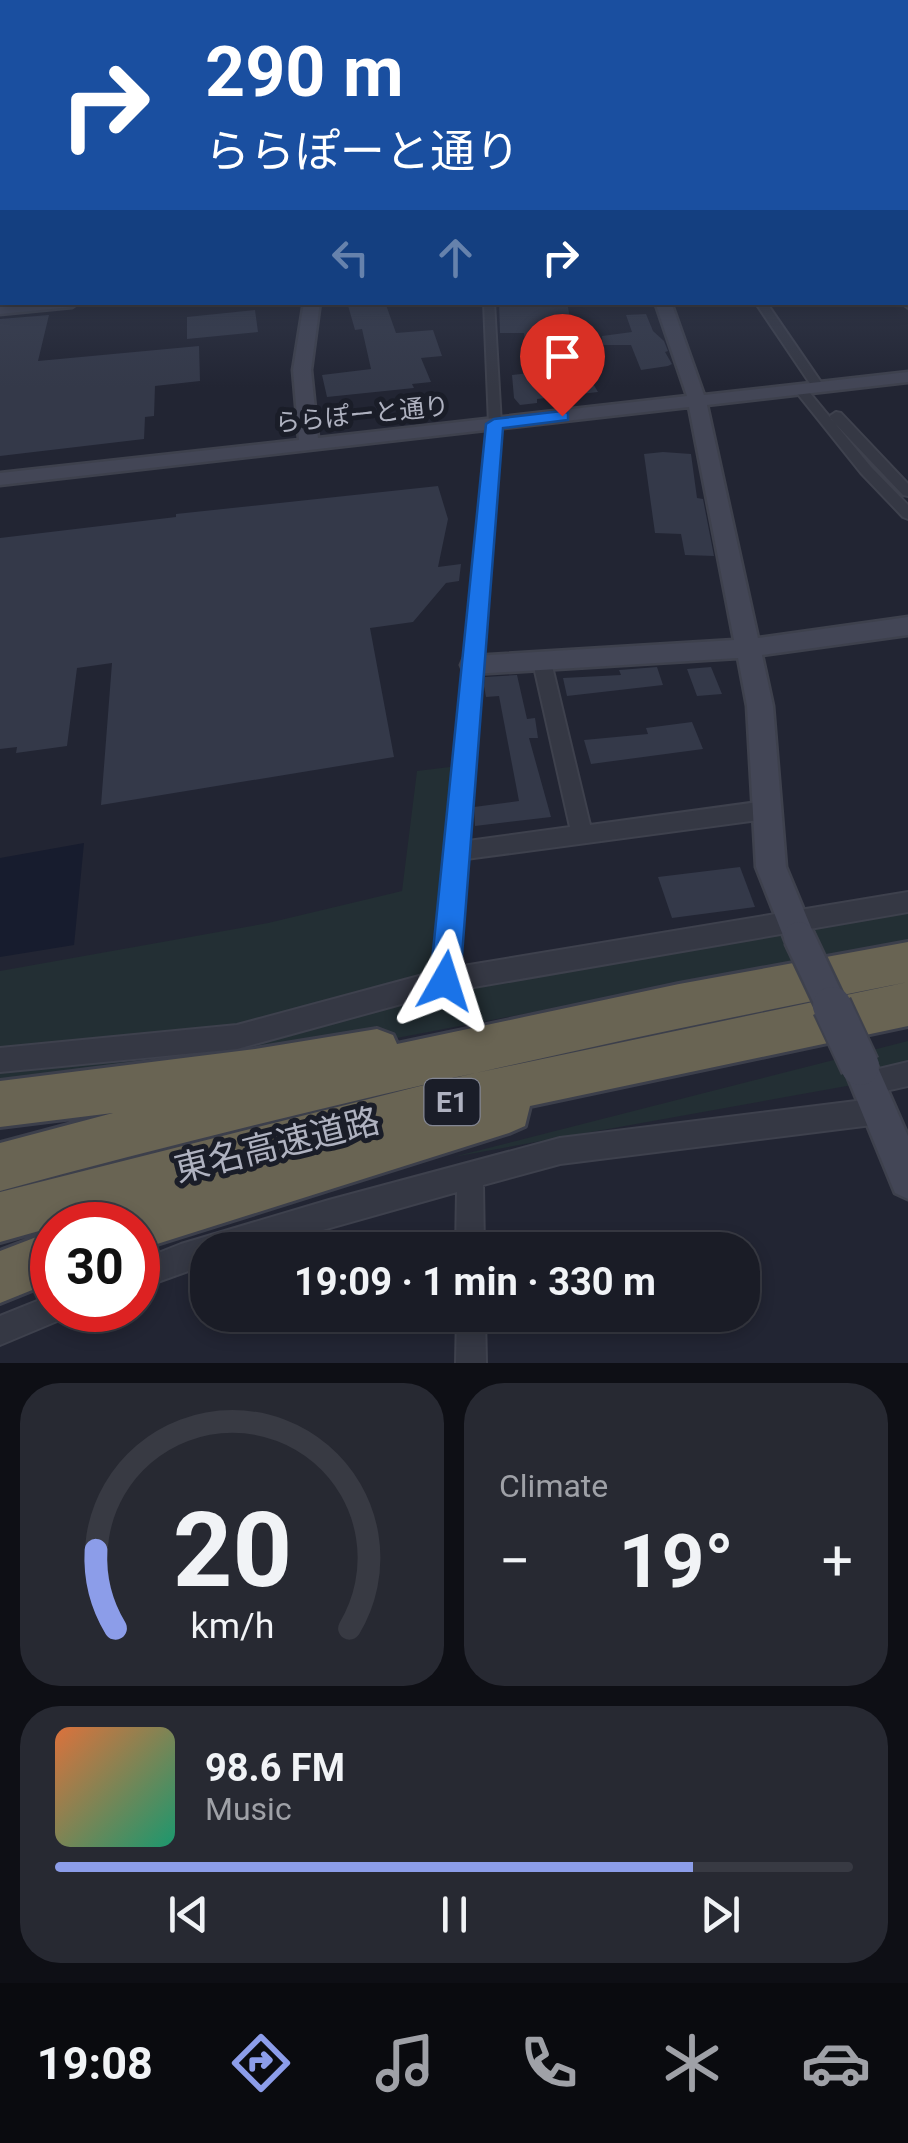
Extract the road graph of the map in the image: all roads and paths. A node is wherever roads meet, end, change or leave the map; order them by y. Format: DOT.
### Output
graph roads {
  1 [pos="41,305"];
  2 [pos="312,305"];
  3 [pos="489,305"];
  4 [pos="664,305"];
  5 [pos="762,305"];
  6 [pos="0,309"];
  7 [pos="908,377"];
  8 [pos="811,388"];
  9 [pos="698,400"];
  10 [pos="494,424"];
  11 [pos="309,445"];
  12 [pos="0,479"];
  13 [pos="908,492"];
  14 [pos="908,514"];
  15 [pos="908,626"];
  16 [pos="750,648"];
  17 [pos="542,662"];
  18 [pos="474,665"];
  19 [pos="765,810"];
  20 [pos="582,835"];
  21 [pos="459,852"];
  22 [pos="908,902"];
  23 [pos="795,928"];
  24 [pos="908,962"];
  25 [pos="445,981"];
  26 [pos="908,1004"];
  27 [pos="719,1019"];
  28 [pos="0,1060"];
  29 [pos="908,1074"];
  30 [pos="869,1086"];
  31 [pos="0,1104"];
  32 [pos="0,1167"];
  33 [pos="470,1175"];
  34 [pos="908,1180"];
  35 [pos="0,1217"];
  36 [pos="160,1217"];
  37 [pos="470,1232"];
  38 [pos="30,1265"];
  39 [pos="160,1268"];
  40 [pos="0,1277"];
  41 [pos="30,1319"];
  42 [pos="0,1332"];
  43 [pos="470,1332"];
  44 [pos="471,1363"];
  1 -- 6 [label="street"];
  2 -- 11 [label="street"];
  3 -- 10 [label="street"];
  4 -- 9 [label="street"];
  5 -- 8 [label="street"];
  7 -- 8 [label="street, ららぽーと通り"];
  8 -- 9 [label="street, ららぽーと通り"];
  8 -- 13 [label="street"];
  8 -- 14 [label="street"];
  9 -- 10 [label="street, ららぽーと通り"];
  9 -- 16 [label="street"];
  10 -- 11 [label="street, ららぽーと通り"];
  10 -- 18 [label="street"];
  11 -- 12 [label="street, ららぽーと通り"];
  15 -- 16 [label="street"];
  16 -- 17 [label="street"];
  16 -- 19 [label="street"];
  17 -- 18 [label="street"];
  17 -- 20 [label="street"];
  18 -- 21 [label="street"];
  19 -- 20 [label="street"];
  19 -- 23 [label="street"];
  20 -- 21 [label="street"];
  21 -- 25 [label="street"];
  22 -- 23 [label="street"];
  23 -- 25 [label="street"];
  23 -- 30 [label="street, bridge"];
  24 -- 27 [label="highway, 東名高速道路 / E1"];
  25 -- 28 [label="street"];
  26 -- 27 [label="highway, 東名高速道路 / E1"];
  27 -- 31 [label="highway"];
  27 -- 32 [label="highway, 東名高速道路 / E1"];
  27 -- 35 [label="highway, 東名高速道路 / E1"];
  27 -- 36 [label="highway"];
  29 -- 30 [label="street"];
  30 -- 33 [label="street"];
  30 -- 34 [label="street"];
  33 -- 37 [label="street"];
  33 -- 39 [label="street"];
  38 -- 40 [label="highway"];
  41 -- 42 [label="street"];
  43 -- 44 [label="street"];
}
